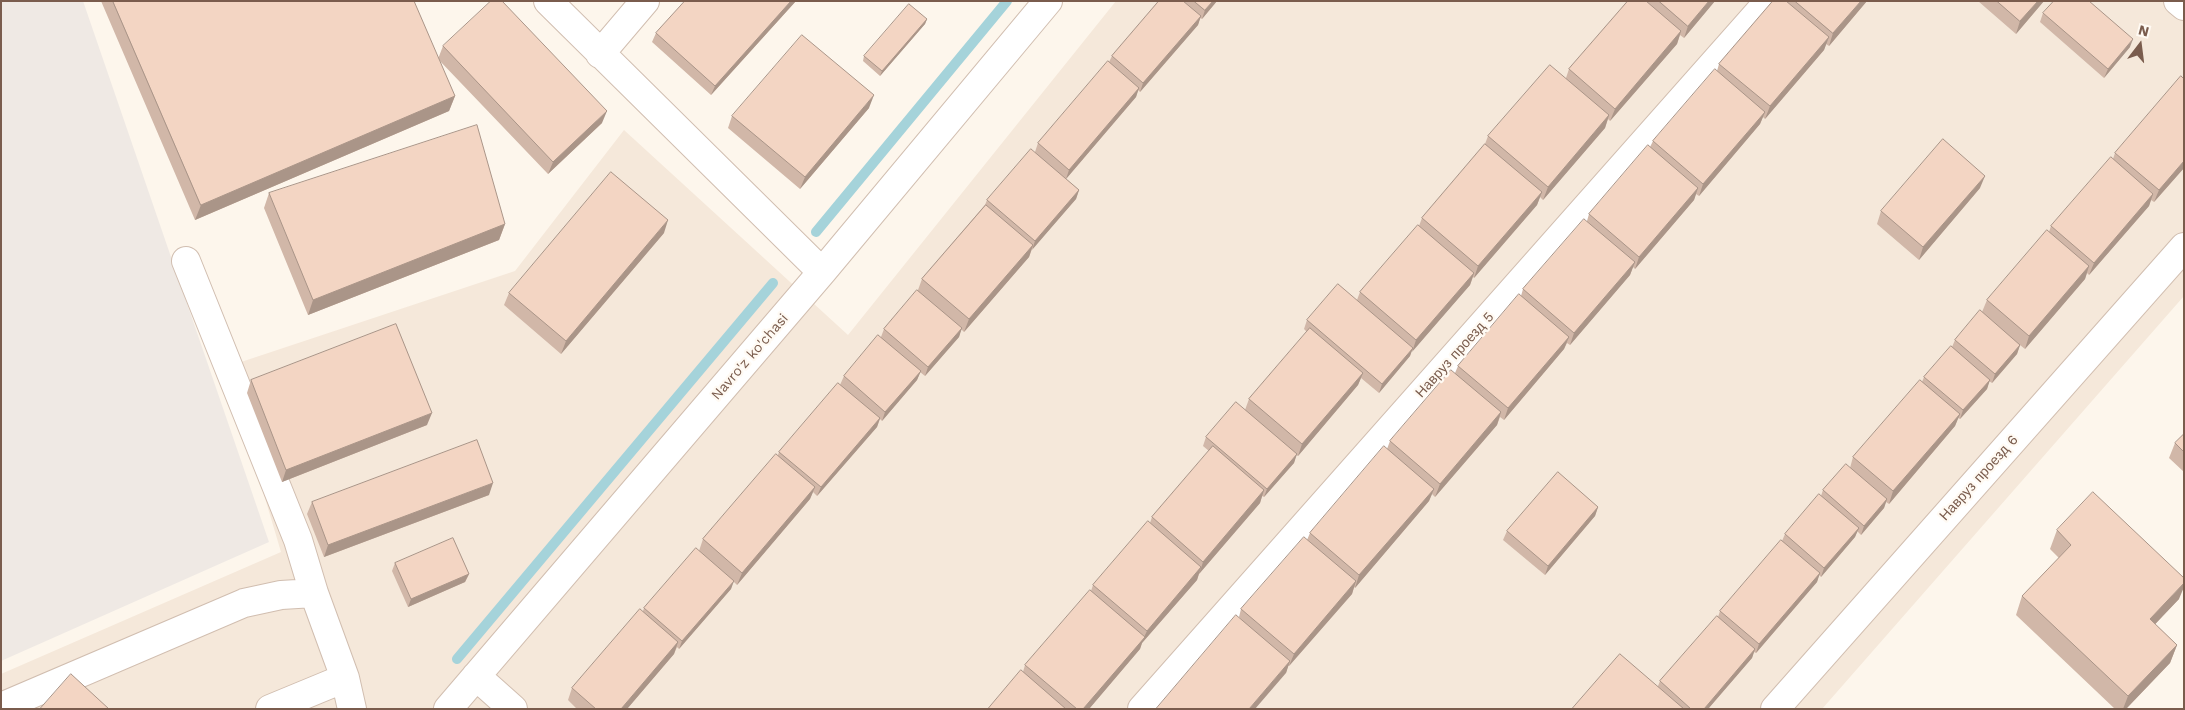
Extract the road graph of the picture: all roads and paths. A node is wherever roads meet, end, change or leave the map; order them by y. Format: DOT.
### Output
graph roads {
  1 [pos="548,1"];
  2 [pos="645,1"];
  3 [pos="1048,1"];
  4 [pos="1769,1"];
  5 [pos="2178,1"];
  6 [pos="2184,6"];
  7 [pos="600,54"];
  8 [pos="2184,248"];
  9 [pos="186,261"];
  10 [pos="822,272"];
  11 [pos="314,593"];
  12 [pos="476,676"];
  13 [pos="345,678"];
  14 [pos="1,707"];
  15 [pos="270,709"];
  16 [pos="352,709"];
  17 [pos="448,709"];
  18 [pos="513,709"];
  19 [pos="1142,709"];
  20 [pos="1775,709"];
  1 -- 7 [label="street"];
  2 -- 7 [label="street"];
  3 -- 10 [label="street, Navro'z ko'chasi"];
  4 -- 19 [label="street, Навруз проезд 5"];
  5 -- 6 [label="street"];
  7 -- 10 [label="street"];
  8 -- 20 [label="street, Навруз проезд 6"];
  9 -- 11 [label="street"];
  10 -- 12 [label="street, Navro'z ko'chasi"];
  11 -- 13 [label="street"];
  11 -- 14 [label="street"];
  12 -- 17 [label="street, Navro'z ko'chasi"];
  12 -- 18 [label="street"];
  13 -- 15 [label="street"];
  13 -- 16 [label="street"];
}
